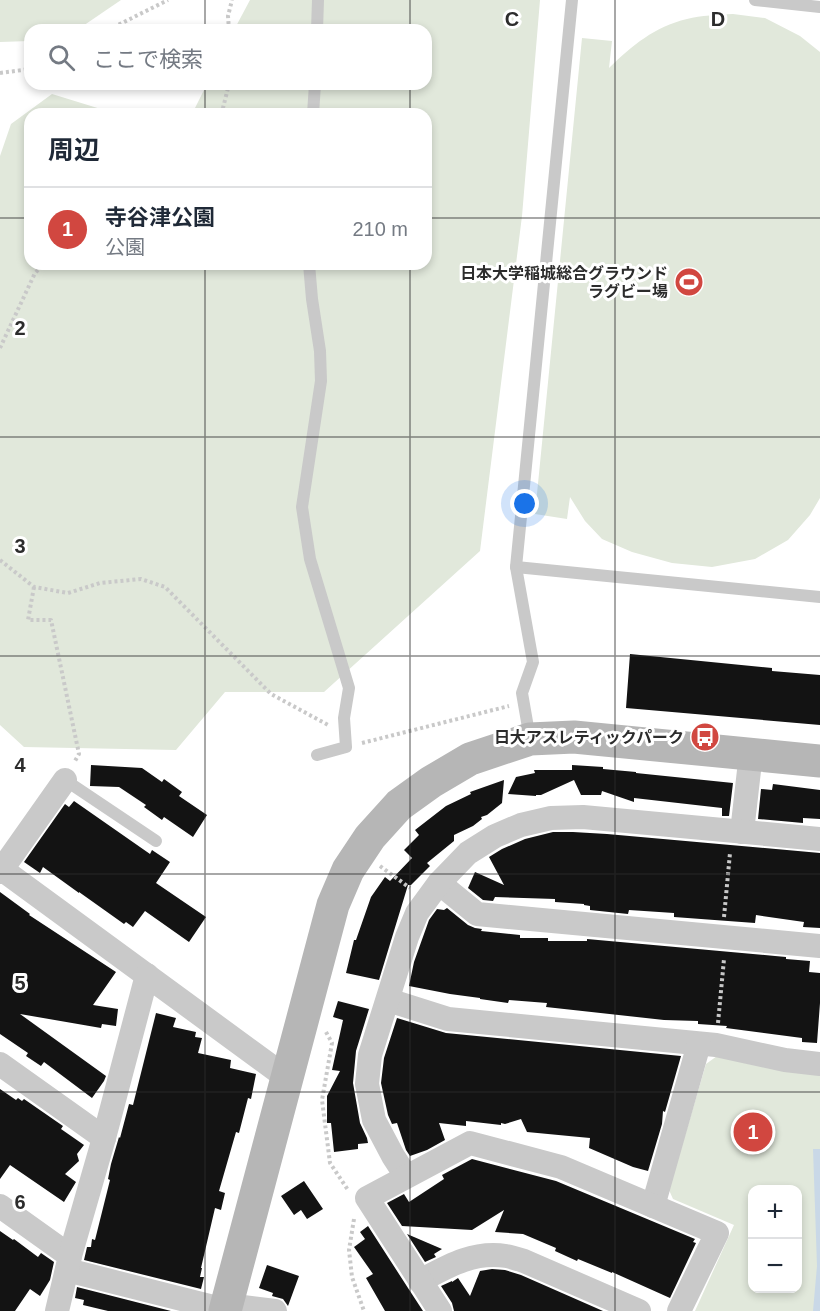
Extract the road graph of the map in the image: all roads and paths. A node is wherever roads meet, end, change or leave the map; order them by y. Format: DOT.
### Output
graph roads {
  1 [pos="168,0"];
  2 [pos="232,0"];
  3 [pos="318,0"];
  4 [pos="572,0"];
  5 [pos="755,0"];
  6 [pos="820,7"];
  7 [pos="120,24"];
  8 [pos="229,24"];
  9 [pos="317,24"];
  10 [pos="24,70"];
  11 [pos="0,73"];
  12 [pos="228,90"];
  13 [pos="315,90"];
  14 [pos="223,108"];
  15 [pos="313,108"];
  16 [pos="38,270"];
  17 [pos="310,270"];
  18 [pos="0,348"];
  19 [pos="0,560"];
  20 [pos="516,567"];
  21 [pos="34,587"];
  22 [pos="820,597"];
  23 [pos="511,706"];
  24 [pos="530,738"];
  25 [pos="346,741"];
  26 [pos="751,753"];
  27 [pos="317,755"];
  28 [pos="820,760"];
  29 [pos="65,780"];
  30 [pos="737,832"];
  31 [pos="820,839"];
  32 [pos="156,841"];
  33 [pos="377,864"];
  34 [pos="1,870"];
  35 [pos="433,892"];
  36 [pos="725,937"];
  37 [pos="820,946"];
  38 [pos="147,975"];
  39 [pos="388,1000"];
  40 [pos="322,1023"];
  41 [pos="708,1044"];
  42 [pos="0,1064"];
  43 [pos="820,1064"];
  44 [pos="287,1078"];
  45 [pos="104,1138"];
  46 [pos="406,1176"];
  47 [pos="367,1198"];
  48 [pos="0,1206"];
  49 [pos="653,1206"];
  50 [pos="68,1263"];
  51 [pos="420,1281"];
  52 [pos="226,1309"];
  53 [pos="57,1311"];
  54 [pos="275,1311"];
  55 [pos="364,1311"];
  56 [pos="440,1311"];
  57 [pos="639,1311"];
  58 [pos="679,1311"];
  1 -- 7 [label="path"];
  2 -- 8 [label="path"];
  3 -- 9 [label="lane"];
  4 -- 20 [label="lane"];
  5 -- 6 [label="lane"];
  10 -- 11 [label="path"];
  12 -- 14 [label="path"];
  13 -- 15 [label="lane"];
  16 -- 18 [label="path"];
  17 -- 25 [label="lane"];
  19 -- 21 [label="path"];
  20 -- 22 [label="lane"];
  20 -- 24 [label="lane"];
  21 -- 25 [label="path"];
  21 -- 29 [label="path"];
  23 -- 25 [label="path"];
  24 -- 26 [label="street"];
  24 -- 44 [label="street"];
  25 -- 27 [label="lane"];
  26 -- 28 [label="street"];
  26 -- 30 [label="street"];
  29 -- 32 [label="lane"];
  29 -- 34 [label="street"];
  30 -- 31 [label="street"];
  30 -- 35 [label="street"];
  30 -- 36 [label="path"];
  33 -- 35 [label="path"];
  34 -- 38 [label="street"];
  35 -- 36 [label="street"];
  35 -- 39 [label="street"];
  36 -- 37 [label="street"];
  36 -- 41 [label="path"];
  38 -- 44 [label="street"];
  38 -- 45 [label="street"];
  39 -- 41 [label="street"];
  39 -- 46 [label="street"];
  40 -- 47 [label="path"];
  41 -- 43 [label="street"];
  41 -- 49 [label="street"];
  42 -- 45 [label="street"];
  44 -- 52 [label="street"];
  45 -- 50 [label="street"];
  46 -- 47 [label="street"];
  46 -- 49 [label="street"];
  47 -- 51 [label="street"];
  47 -- 55 [label="path"];
  48 -- 50 [label="street"];
  49 -- 58 [label="street"];
  50 -- 52 [label="street"];
  50 -- 53 [label="street"];
  51 -- 56 [label="street"];
  51 -- 57 [label="street"];
  52 -- 54 [label="street"];
}
